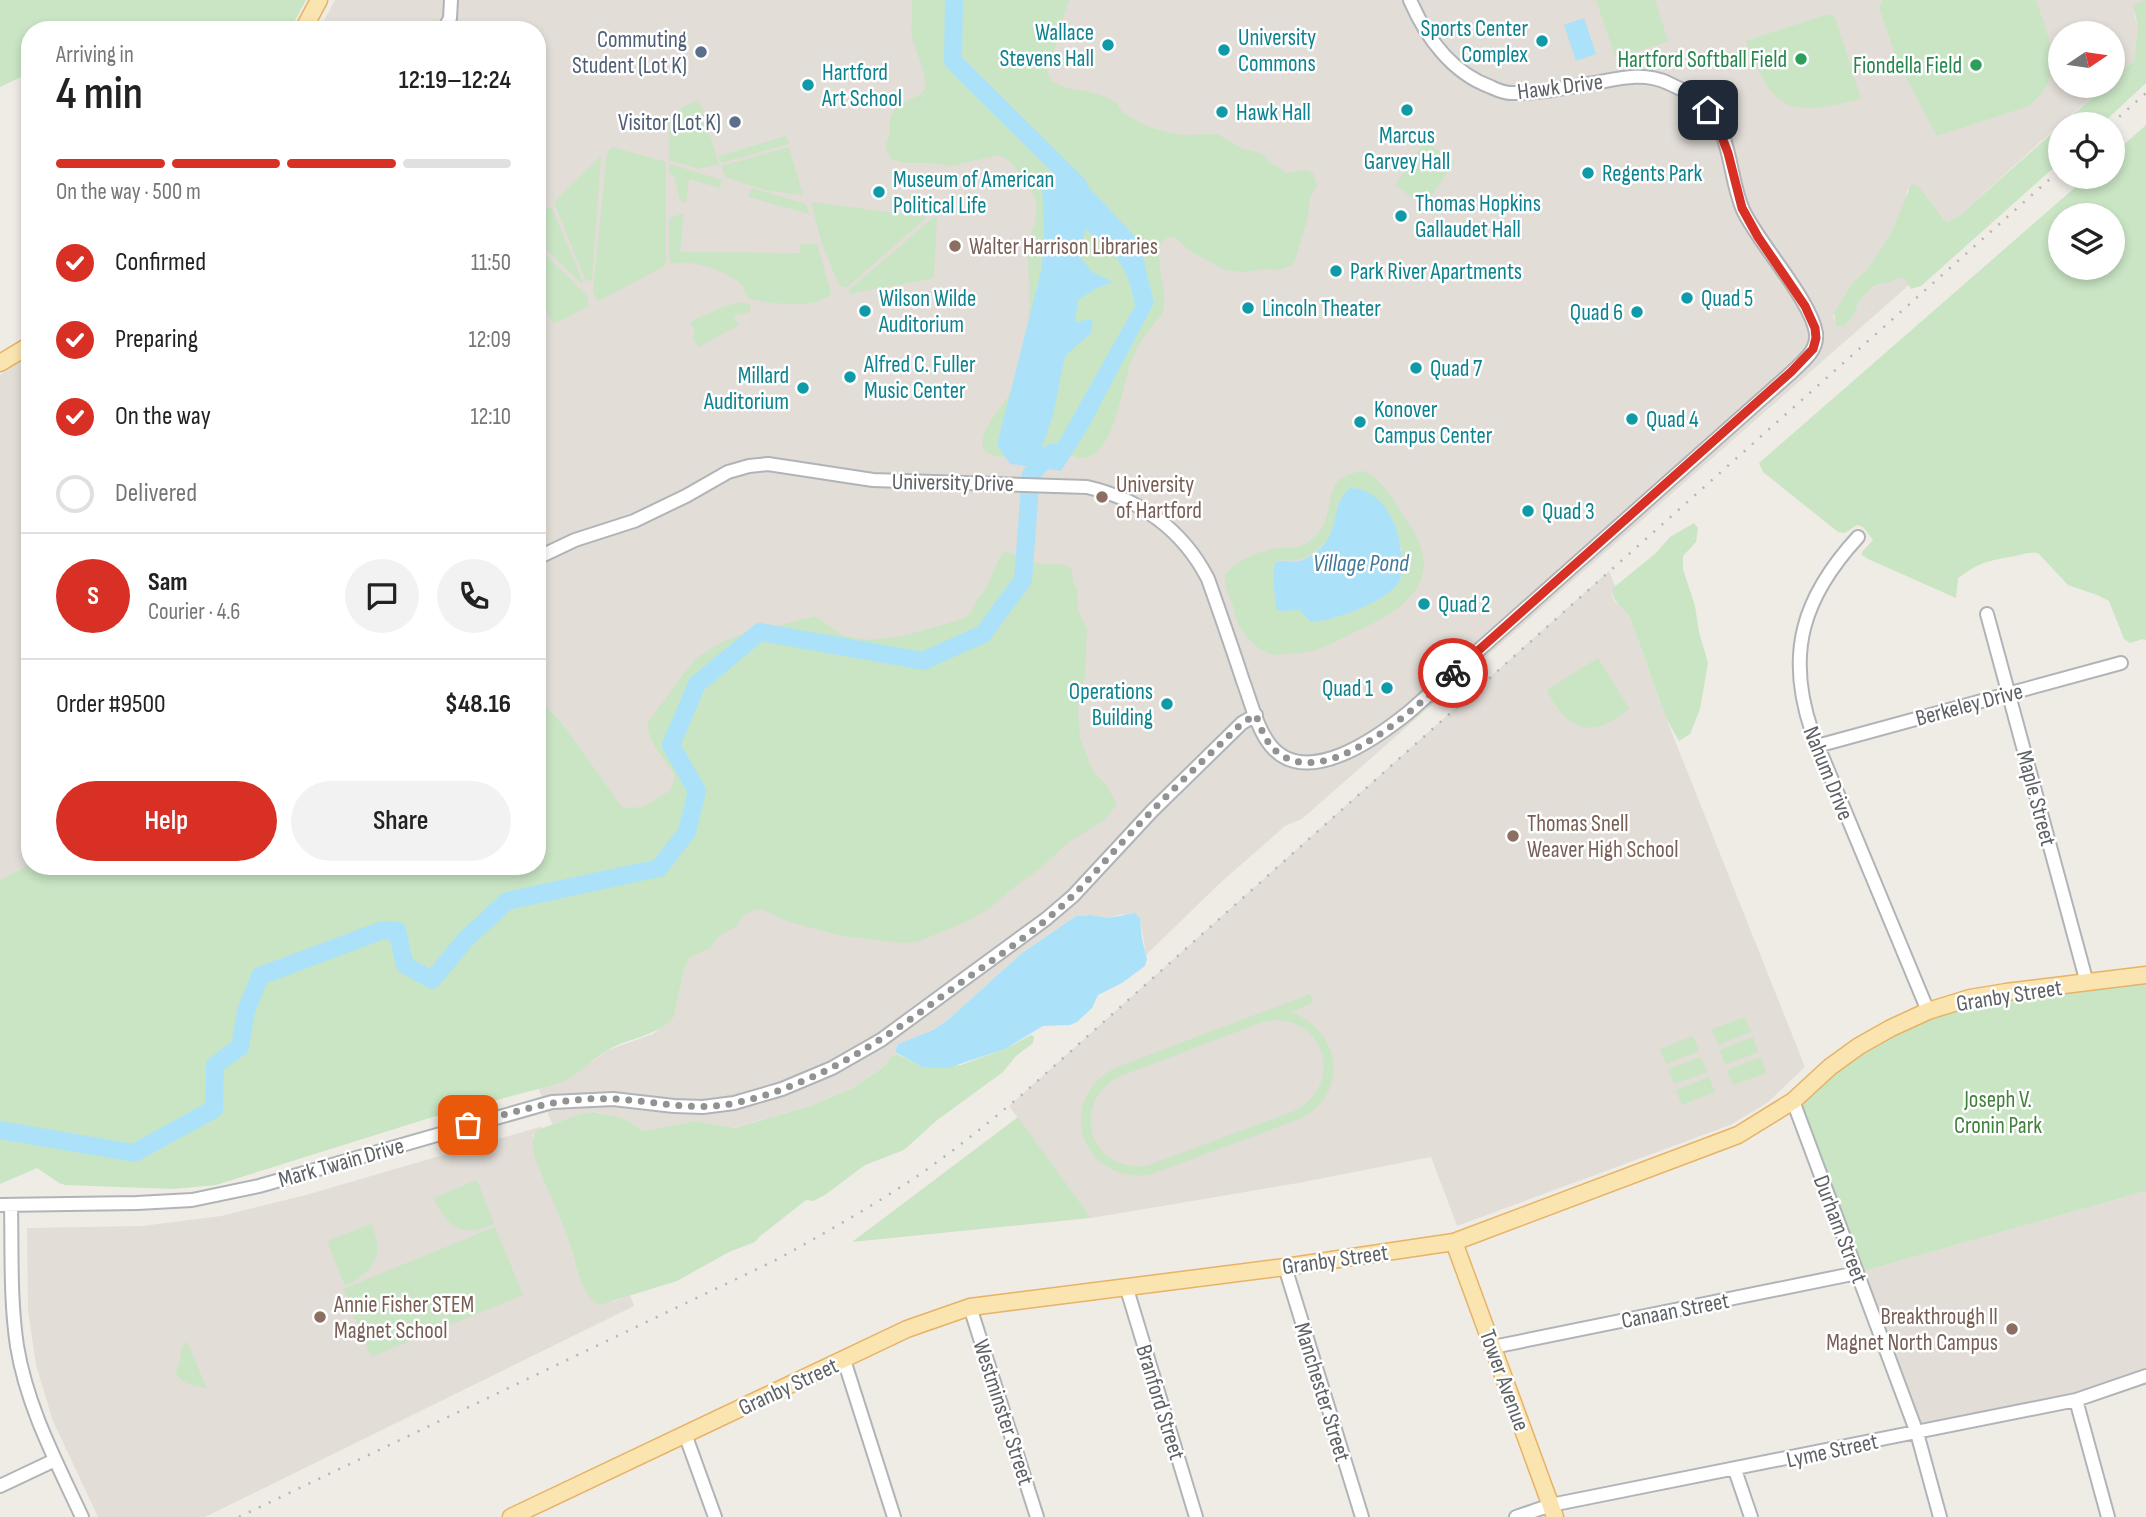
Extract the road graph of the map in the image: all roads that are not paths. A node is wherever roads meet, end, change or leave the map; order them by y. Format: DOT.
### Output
graph roads {
  1 [pos="319,0"];
  2 [pos="451,0"];
  3 [pos="1410,0"];
  4 [pos="308,21"];
  5 [pos="448,21"];
  6 [pos="21,350"];
  7 [pos="0,363"];
  8 [pos="1858,537"];
  9 [pos="546,554"];
  10 [pos="1987,614"];
  11 [pos="2121,663"];
  12 [pos="2009,693"];
  13 [pos="1256,715"];
  14 [pos="1817,746"];
  15 [pos="2146,975"];
  16 [pos="2087,983"];
  17 [pos="1928,1011"];
  18 [pos="1793,1101"];
  19 [pos="6,1205"];
  20 [pos="1454,1242"];
  21 [pos="1285,1267"];
  22 [pos="1857,1273"];
  23 [pos="1126,1286"];
  24 [pos="970,1307"];
  25 [pos="1493,1347"];
  26 [pos="844,1360"];
  27 [pos="2146,1376"];
  28 [pos="2076,1400"];
  29 [pos="1917,1433"];
  30 [pos="685,1434"];
  31 [pos="55,1460"];
  32 [pos="1735,1470"];
  33 [pos="0,1486"];
  34 [pos="543,1510"];
  35 [pos="1553,1511"];
  36 [pos="82,1517"];
  37 [pos="511,1517"];
  38 [pos="715,1517"];
  39 [pos="894,1517"];
  40 [pos="1037,1517"];
  41 [pos="1196,1517"];
  42 [pos="1362,1517"];
  43 [pos="1516,1517"];
  44 [pos="1751,1517"];
  45 [pos="1940,1517"];
  46 [pos="2108,1517"];
  1 -- 4 [label="main road"];
  2 -- 5 [label="street"];
  3 -- 13 [label="street, Hawk Drive"];
  6 -- 7 [label="main road"];
  8 -- 14 [label="street, Nahum Drive"];
  9 -- 13 [label="street, University Drive"];
  10 -- 12 [label="street, Maple Street"];
  11 -- 12 [label="street, Berkeley Drive"];
  12 -- 14 [label="street, Berkeley Drive"];
  12 -- 16 [label="street, Maple Street"];
  13 -- 19 [label="street, Mark Twain Drive"];
  14 -- 17 [label="street, Nahum Drive"];
  15 -- 16 [label="main road, Granby Street"];
  16 -- 17 [label="main road, Granby Street"];
  17 -- 18 [label="main road, Granby Street"];
  18 -- 20 [label="main road, Granby Street"];
  18 -- 22 [label="street, Durham Street"];
  19 -- 31 [label="street"];
  20 -- 21 [label="main road, Granby Street"];
  20 -- 25 [label="main road, Tower Avenue"];
  21 -- 23 [label="main road, Granby Street"];
  21 -- 42 [label="street, Manchester Street"];
  22 -- 25 [label="street, Canaan Street"];
  22 -- 29 [label="street, Durham Street"];
  23 -- 24 [label="main road, Granby Street"];
  23 -- 41 [label="street, Branford Street"];
  24 -- 26 [label="main road, Granby Street"];
  24 -- 40 [label="street, Westminster Street"];
  25 -- 35 [label="main road, Tower Avenue"];
  26 -- 30 [label="main road, Granby Street"];
  26 -- 39 [label="street"];
  27 -- 28 [label="street, Lyme Street"];
  28 -- 29 [label="street, Lyme Street"];
  28 -- 46 [label="street"];
  29 -- 32 [label="street, Lyme Street"];
  29 -- 45 [label="street, Durham Street"];
  30 -- 34 [label="main road, Granby Street"];
  30 -- 38 [label="street"];
  31 -- 33 [label="street"];
  31 -- 36 [label="street"];
  32 -- 35 [label="street, Lyme Street"];
  32 -- 44 [label="street"];
  34 -- 37 [label="main road, Granby Street"];
  35 -- 43 [label="street, Lyme Street"];
}
